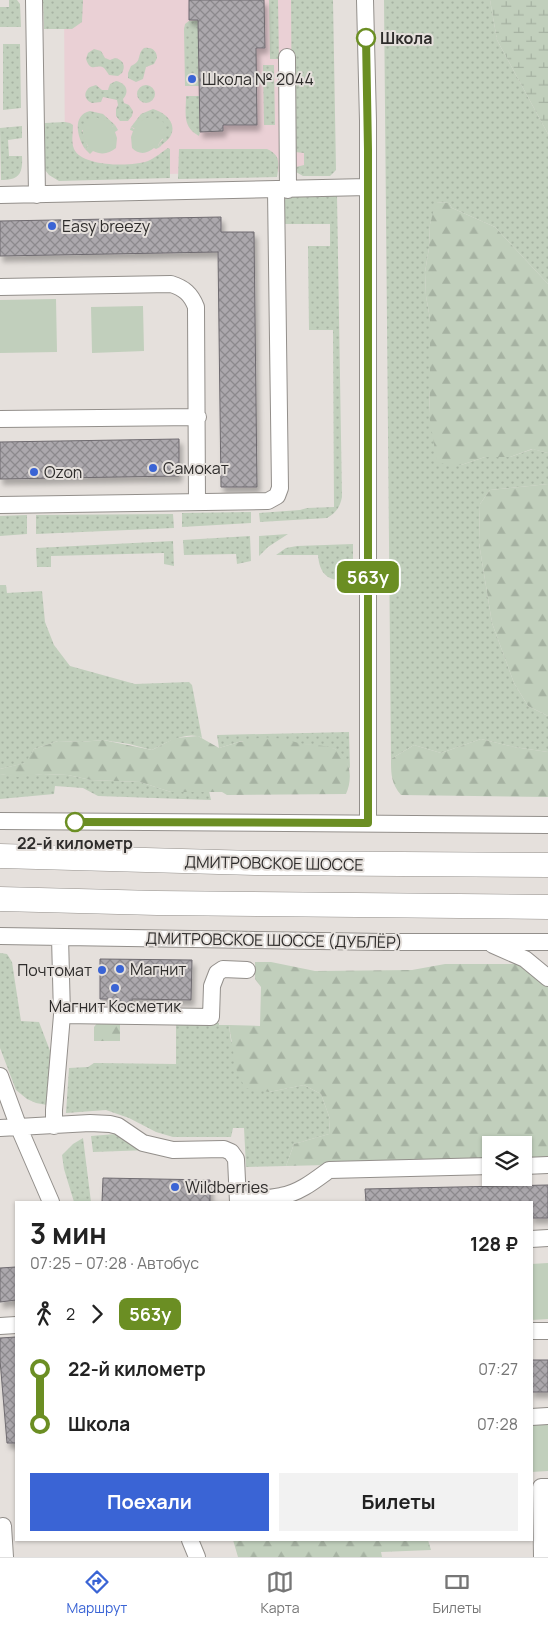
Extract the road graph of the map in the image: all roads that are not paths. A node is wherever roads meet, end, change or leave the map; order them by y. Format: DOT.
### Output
graph roads {
  1 [pos="34,0"];
  2 [pos="365,0"];
  3 [pos="288,57"];
  4 [pos="368,187"];
  5 [pos="282,190"];
  6 [pos="0,195"];
  7 [pos="37,195"];
  8 [pos="0,286"];
  9 [pos="198,416"];
  10 [pos="0,419"];
  11 [pos="197,502"];
  12 [pos="0,505"];
  13 [pos="0,821"];
  14 [pos="368,823"];
  15 [pos="548,825"];
  16 [pos="0,856"];
  17 [pos="548,865"];
  18 [pos="0,899"];
  19 [pos="548,907"];
  20 [pos="0,936"];
  21 [pos="60,937"];
  22 [pos="484,942"];
  23 [pos="548,942"];
  24 [pos="247,970"];
  25 [pos="548,978"];
  26 [pos="62,1015"];
  27 [pos="0,1076"];
  28 [pos="54,1126"];
  29 [pos="0,1128"];
  30 [pos="19,1128"];
  31 [pos="548,1165"];
  32 [pos="482,1166"];
  33 [pos="532,1166"];
  34 [pos="51,1201"];
  35 [pos="238,1201"];
  36 [pos="245,1201"];
  37 [pos="548,1238"];
  38 [pos="533,1239"];
  39 [pos="15,1325"];
  40 [pos="0,1326"];
  41 [pos="533,1331"];
  42 [pos="548,1331"];
  43 [pos="548,1416"];
  44 [pos="533,1417"];
  45 [pos="540,1487"];
  46 [pos="6,1525"];
  47 [pos="190,1541"];
  48 [pos="6,1557"];
  49 [pos="197,1557"];
  50 [pos="542,1557"];
  1 -- 7 [label="street"];
  2 -- 4 [label="street"];
  3 -- 5 [label="street"];
  4 -- 5 [label="street"];
  4 -- 14 [label="street"];
  5 -- 7 [label="street"];
  5 -- 11 [label="street"];
  6 -- 7 [label="street"];
  8 -- 9 [label="street"];
  9 -- 10 [label="street"];
  9 -- 11 [label="street"];
  11 -- 12 [label="street"];
  13 -- 14 [label="street"];
  14 -- 15 [label="street"];
  16 -- 17 [label="highway, ДМИТРОВСКОЕ ШОССЕ"];
  18 -- 19 [label="highway"];
  20 -- 21 [label="street, ДМИТРОВСКОЕ ШОССЕ (ДУБЛЁР)"];
  21 -- 22 [label="street, ДМИТРОВСКОЕ ШОССЕ (ДУБЛЁР)"];
  21 -- 26 [label="street"];
  22 -- 23 [label="street, ДМИТРОВСКОЕ ШОССЕ (ДУБЛЁР)"];
  22 -- 25 [label="street"];
  24 -- 26 [label="street"];
  26 -- 28 [label="street"];
  27 -- 30 [label="street"];
  28 -- 30 [label="street"];
  28 -- 35 [label="street"];
  29 -- 30 [label="street"];
  30 -- 34 [label="street"];
  31 -- 33 [label="street"];
  32 -- 36 [label="street"];
  37 -- 38 [label="street"];
  39 -- 40 [label="street"];
  41 -- 42 [label="street"];
  43 -- 44 [label="street"];
  45 -- 50 [label="street"];
  46 -- 48 [label="street"];
  47 -- 49 [label="street"];
}
